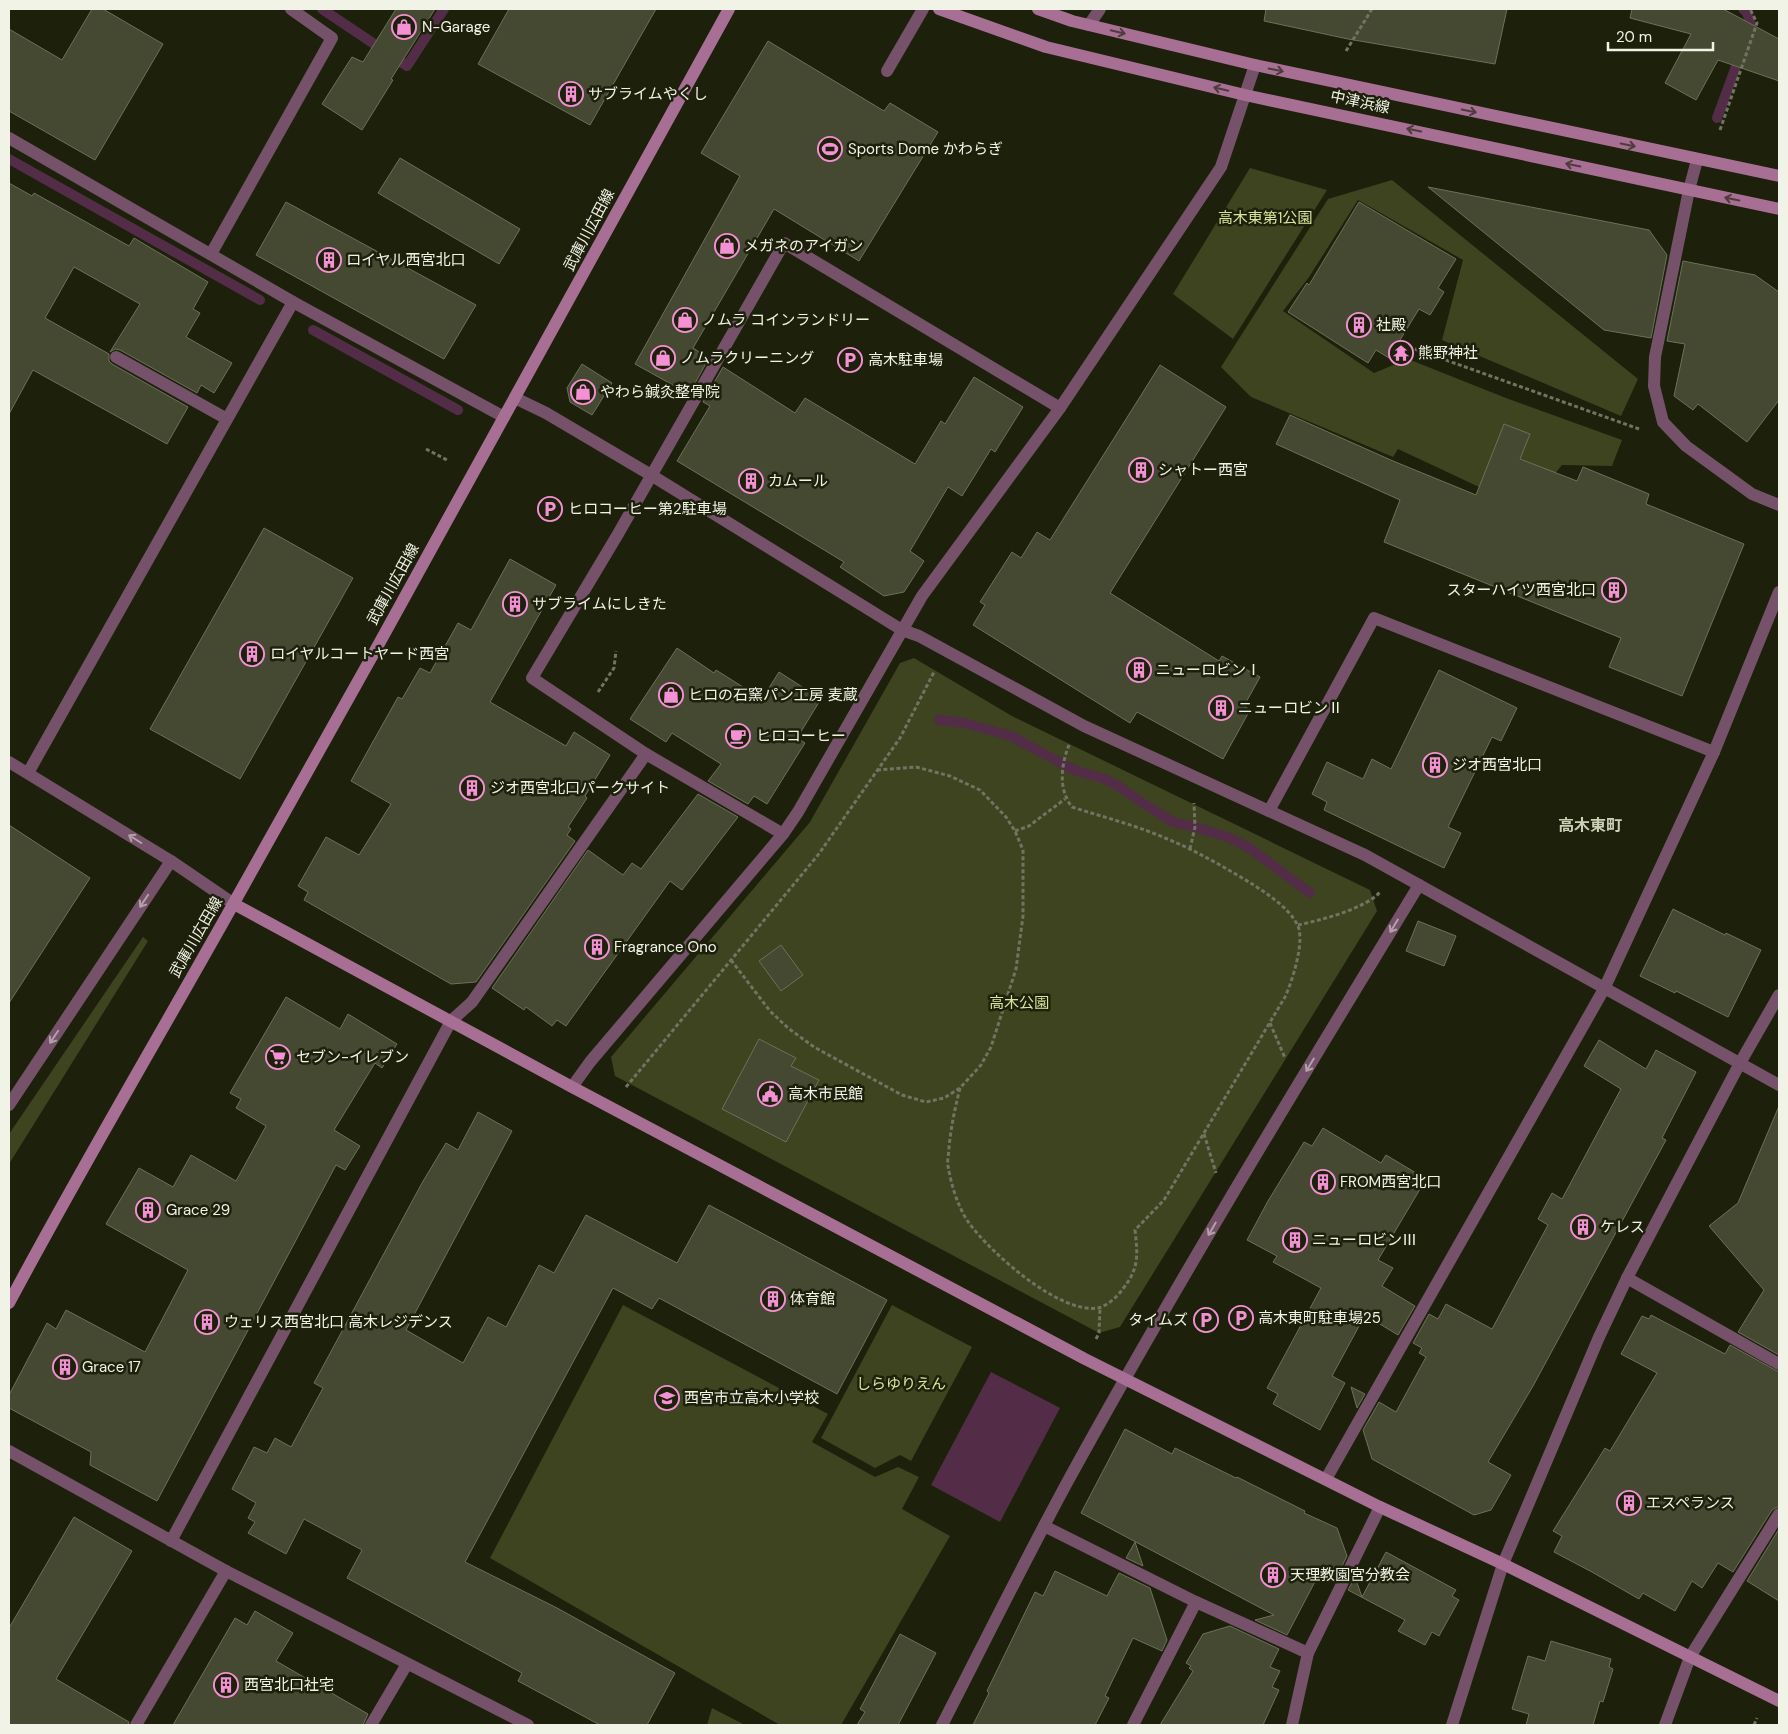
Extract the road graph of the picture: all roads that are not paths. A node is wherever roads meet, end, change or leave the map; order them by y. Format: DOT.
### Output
graph roads {
  1 [pos="290,9"];
  2 [pos="729,9"];
  3 [pos="923,9"];
  4 [pos="939,9"];
  5 [pos="1038,9"];
  6 [pos="1100,9"];
  7 [pos="1088,25"];
  8 [pos="1255,65"];
  9 [pos="887,71"];
  10 [pos="1245,95"];
  11 [pos="9,138"];
  12 [pos="1697,160"];
  13 [pos="1779,176"];
  14 [pos="1689,190"];
  15 [pos="1779,210"];
  16 [pos="211,254"];
  17 [pos="293,302"];
  18 [pos="116,357"];
  19 [pos="515,398"];
  20 [pos="1060,408"];
  21 [pos="504,417"];
  22 [pos="227,419"];
  23 [pos="651,475"];
  24 [pos="1779,505"];
  25 [pos="1779,592"];
  26 [pos="902,630"];
  27 [pos="1714,752"];
  28 [pos="646,754"];
  29 [pos="9,762"];
  30 [pos="28,773"];
  31 [pos="1269,811"];
  32 [pos="783,834"];
  33 [pos="171,860"];
  34 [pos="1419,885"];
  35 [pos="234,904"];
  36 [pos="1604,989"];
  37 [pos="1779,995"];
  38 [pos="451,1021"];
  39 [pos="1740,1063"];
  40 [pos="1779,1085"];
  41 [pos="572,1087"];
  42 [pos="9,1105"];
  43 [pos="1627,1278"];
  44 [pos="9,1303"];
  45 [pos="1779,1364"];
  46 [pos="1126,1379"];
  47 [pos="9,1451"];
  48 [pos="1326,1479"];
  49 [pos="1380,1507"];
  50 [pos="1779,1514"];
  51 [pos="1044,1526"];
  52 [pos="171,1541"];
  53 [pos="1503,1564"];
  54 [pos="226,1571"];
  55 [pos="1196,1602"];
  56 [pos="1308,1653"];
  57 [pos="1690,1657"];
  58 [pos="407,1664"];
  59 [pos="1779,1701"];
  60 [pos="136,1725"];
  61 [pos="371,1725"];
  62 [pos="528,1725"];
  63 [pos="942,1725"];
  64 [pos="1133,1725"];
  65 [pos="1292,1725"];
  66 [pos="1452,1725"];
  67 [pos="1665,1725"];
  1 -- 16 [label="street"];
  2 -- 19 [label="street, 武庫川広田線"];
  3 -- 9 [label="street"];
  10 -- 4 [label="street, 中津浜線, one-way"];
  5 -- 7 [label="street, 中津浜線"];
  6 -- 7 [label="street"];
  7 -- 8 [label="street, 中津浜線, one-way"];
  8 -- 10 [label="street"];
  8 -- 12 [label="street, 中津浜線, one-way"];
  14 -- 10 [label="street, 中津浜線, one-way"];
  10 -- 20 [label="street"];
  11 -- 16 [label="street"];
  12 -- 13 [label="street, 中津浜線"];
  12 -- 14 [label="street"];
  15 -- 14 [label="street, 中津浜線, one-way"];
  14 -- 24 [label="street"];
  16 -- 17 [label="street"];
  17 -- 21 [label="street"];
  17 -- 22 [label="street"];
  18 -- 22 [label="street"];
  19 -- 21 [label="street, 武庫川広田線"];
  19 -- 23 [label="street"];
  20 -- 23 [label="street"];
  20 -- 26 [label="street"];
  21 -- 35 [label="street, 武庫川広田線"];
  22 -- 30 [label="street"];
  23 -- 26 [label="street"];
  23 -- 28 [label="street"];
  25 -- 27 [label="street"];
  26 -- 31 [label="street"];
  26 -- 32 [label="street"];
  27 -- 31 [label="street"];
  27 -- 36 [label="street"];
  28 -- 32 [label="street"];
  28 -- 38 [label="street"];
  29 -- 30 [label="street"];
  33 -- 30 [label="street, one-way"];
  31 -- 34 [label="street"];
  32 -- 41 [label="street"];
  33 -- 35 [label="street"];
  33 -- 42 [label="street, one-way"];
  34 -- 36 [label="street"];
  34 -- 46 [label="street, one-way"];
  35 -- 38 [label="street"];
  35 -- 44 [label="street, 武庫川広田線"];
  36 -- 39 [label="street"];
  36 -- 48 [label="street"];
  37 -- 39 [label="street"];
  38 -- 41 [label="street"];
  38 -- 52 [label="street"];
  39 -- 40 [label="street"];
  39 -- 43 [label="street"];
  41 -- 46 [label="street"];
  43 -- 45 [label="street"];
  43 -- 53 [label="street"];
  46 -- 48 [label="street"];
  46 -- 51 [label="street"];
  47 -- 52 [label="street"];
  48 -- 49 [label="street"];
  49 -- 53 [label="street"];
  49 -- 56 [label="street"];
  50 -- 57 [label="street"];
  51 -- 55 [label="street"];
  51 -- 63 [label="street"];
  52 -- 54 [label="street"];
  53 -- 57 [label="street"];
  53 -- 66 [label="street"];
  54 -- 58 [label="street"];
  54 -- 60 [label="street"];
  55 -- 56 [label="street"];
  55 -- 64 [label="street"];
  56 -- 65 [label="street"];
  57 -- 59 [label="street"];
  57 -- 67 [label="street"];
  58 -- 61 [label="street"];
  58 -- 62 [label="street"];
}
